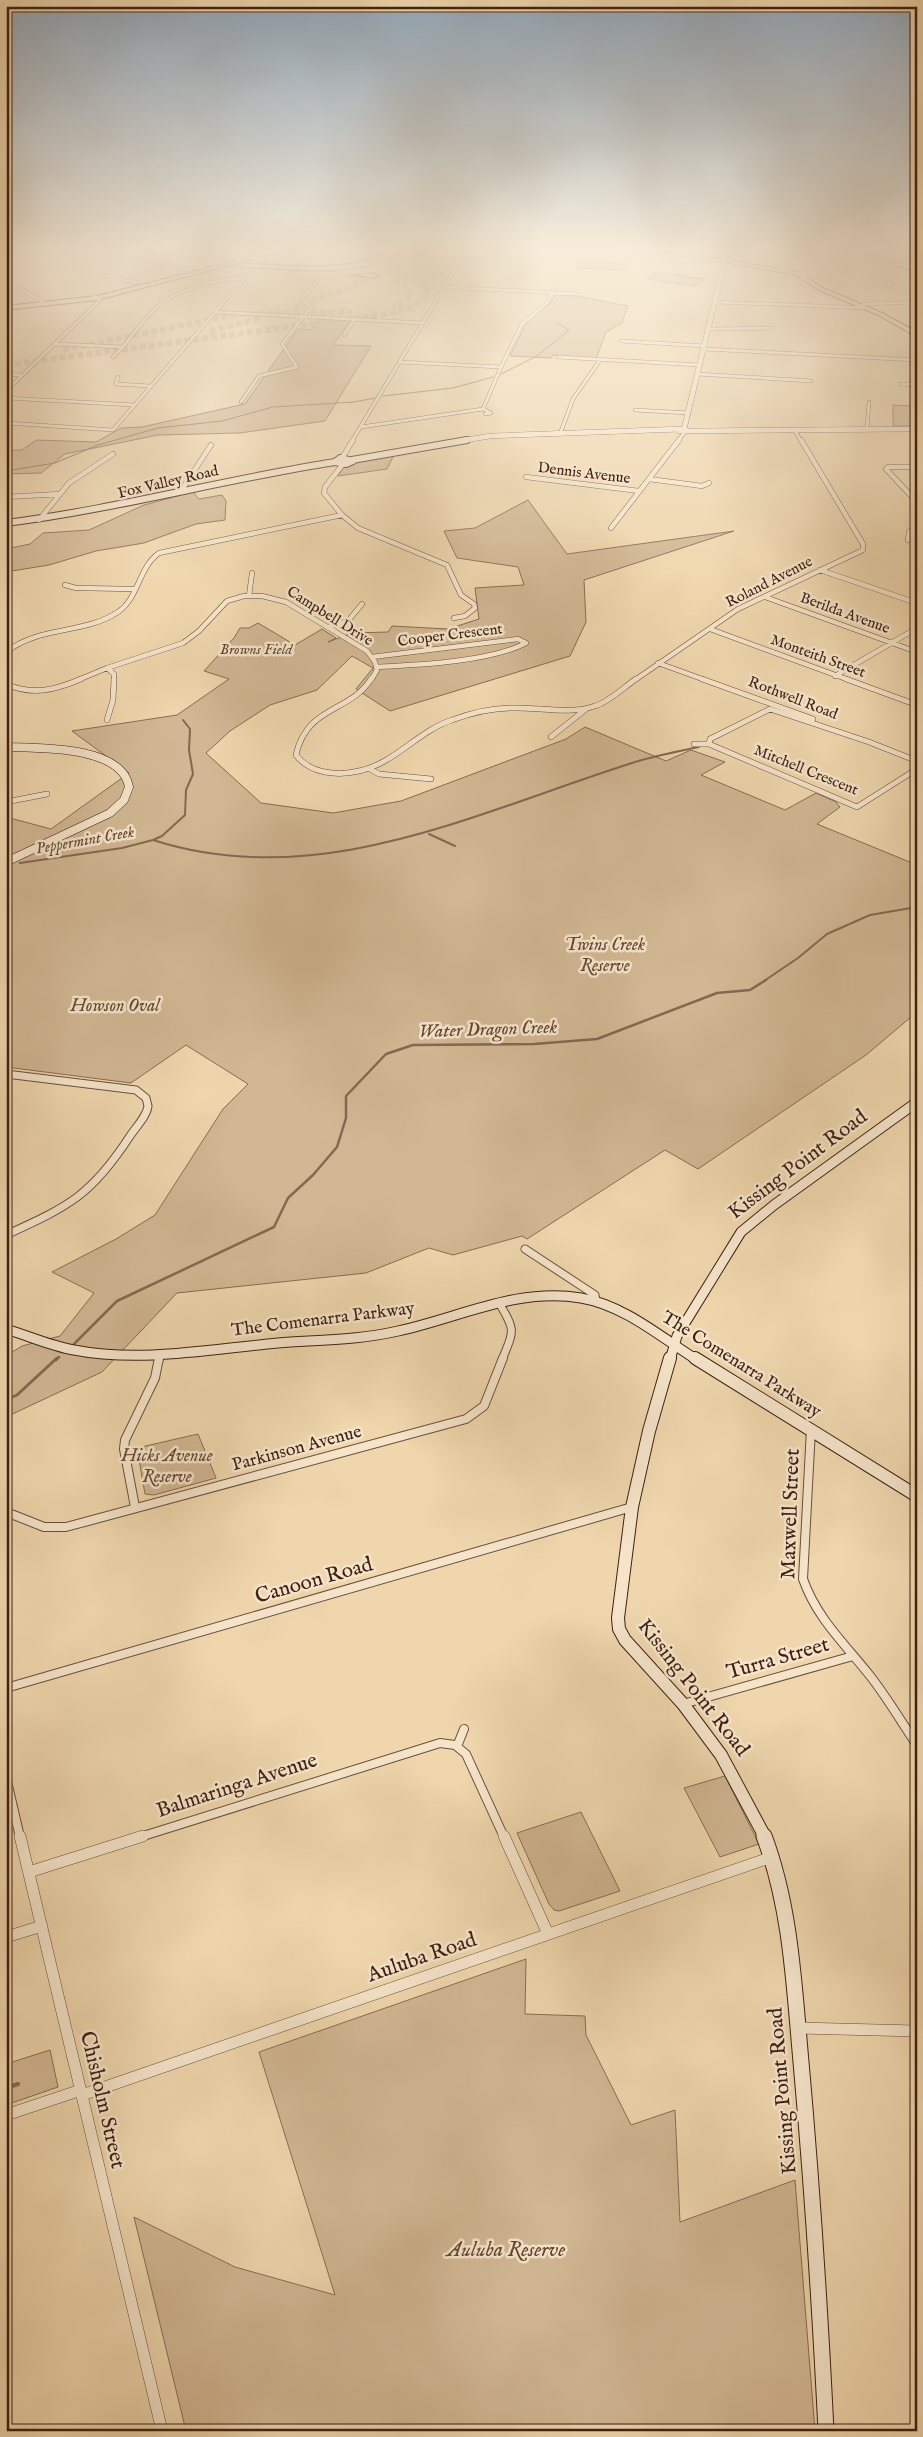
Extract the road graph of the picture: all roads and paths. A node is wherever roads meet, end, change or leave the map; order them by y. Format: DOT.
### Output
graph roads {
  1 [pos="32,365"];
  2 [pos="169,365"];
  3 [pos="296,365"];
  4 [pos="398,365"];
  5 [pos="469,365"];
  6 [pos="597,365"];
  7 [pos="694,365"];
  8 [pos="699,365"];
  9 [pos="501,366"];
  10 [pos="6,374"];
  11 [pos="697,374"];
  12 [pos="21,375"];
  13 [pos="118,377"];
  14 [pos="811,381"];
  15 [pos="900,384"];
  16 [pos="917,385"];
  17 [pos="150,386"];
  18 [pos="6,391"];
  19 [pos="6,398"];
  20 [pos="241,402"];
  21 [pos="869,402"];
  22 [pos="134,405"];
  23 [pos="635,410"];
  24 [pos="689,413"];
  25 [pos="6,423"];
  26 [pos="361,427"];
  27 [pos="867,428"];
  28 [pos="917,428"];
  29 [pos="794,429"];
  30 [pos="684,431"];
  31 [pos="560,434"];
  32 [pos="211,445"];
  33 [pos="113,454"];
  34 [pos="343,461"];
  35 [pos="917,467"];
  36 [pos="526,477"];
  37 [pos="649,480"];
  38 [pos="709,483"];
  39 [pos="181,491"];
  40 [pos="639,491"];
  41 [pos="60,494"];
  42 [pos="6,498"];
  43 [pos="917,502"];
  44 [pos="342,516"];
  45 [pos="39,520"];
  46 [pos="6,523"];
  47 [pos="611,528"];
  48 [pos="917,528"];
  49 [pos="908,540"];
  50 [pos="820,570"];
  51 [pos="252,573"];
  52 [pos="65,585"];
  53 [pos="134,589"];
  54 [pos="249,596"];
  55 [pos="765,597"];
  56 [pos="917,603"];
  57 [pos="362,604"];
  58 [pos="454,618"];
  59 [pos="328,627"];
  60 [pos="917,628"];
  61 [pos="710,629"];
  62 [pos="890,642"];
  63 [pos="6,652"];
  64 [pos="917,652"];
  65 [pos="372,657"];
  66 [pos="658,663"];
  67 [pos="376,667"];
  68 [pos="107,668"];
  69 [pos="835,676"];
  70 [pos="6,684"];
  71 [pos="917,705"];
  72 [pos="586,709"];
  73 [pos="107,720"];
  74 [pos="551,736"];
  75 [pos="872,743"];
  76 [pos="694,744"];
  77 [pos="709,744"];
  78 [pos="6,747"];
  79 [pos="917,761"];
  80 [pos="370,769"];
  81 [pos="917,769"];
  82 [pos="431,779"];
  83 [pos="47,794"];
  84 [pos="6,802"];
  85 [pos="6,862"];
  86 [pos="6,1074"];
  87 [pos="917,1102"];
  88 [pos="6,1235"];
  89 [pos="525,1249"];
  90 [pos="596,1301"];
  91 [pos="499,1303"];
  92 [pos="6,1329"];
  93 [pos="674,1344"];
  94 [pos="160,1354"];
  95 [pos="811,1429"];
  96 [pos="917,1496"];
  97 [pos="136,1507"];
  98 [pos="632,1507"];
  99 [pos="6,1512"];
  100 [pos="853,1656"];
  101 [pos="6,1688"];
  102 [pos="683,1704"];
  103 [pos="464,1729"];
  104 [pos="458,1744"];
  105 [pos="917,1745"];
  106 [pos="6,1778"];
  107 [pos="774,1856"];
  108 [pos="29,1872"];
  109 [pos="42,1926"];
  110 [pos="548,1934"];
  111 [pos="6,1937"];
  112 [pos="799,2028"];
  113 [pos="917,2031"];
  114 [pos="82,2093"];
  115 [pos="6,2115"];
  116 [pos="162,2431"];
  117 [pos="826,2431"];
  1 -- 12 [label="street"];
  2 -- 17 [label="street"];
  3 -- 20 [label="street"];
  4 -- 26 [label="street"];
  5 -- 9 [label="street"];
  6 -- 31 [label="street"];
  7 -- 8 [label="street"];
  8 -- 11 [label="main road"];
  9 -- 26 [label="street"];
  10 -- 12 [label="street"];
  11 -- 14 [label="street"];
  11 -- 24 [label="main road"];
  12 -- 18 [label="street"];
  13 -- 17 [label="street"];
  15 -- 16 [label="street"];
  17 -- 22 [label="street"];
  19 -- 22 [label="street"];
  21 -- 27 [label="street"];
  22 -- 25 [label="street"];
  23 -- 24 [label="street"];
  24 -- 30 [label="main road"];
  26 -- 34 [label="street"];
  27 -- 28 [label="main road"];
  27 -- 29 [label="main road"];
  29 -- 30 [label="main road"];
  29 -- 50 [label="street, Roland Avenue"];
  30 -- 31 [label="main road"];
  30 -- 37 [label="street"];
  31 -- 34 [label="main road"];
  32 -- 39 [label="street"];
  33 -- 41 [label="street"];
  34 -- 39 [label="main road, Fox Valley Road"];
  34 -- 44 [label="street"];
  35 -- 43 [label="street"];
  36 -- 40 [label="street, Dennis Avenue"];
  37 -- 38 [label="street"];
  37 -- 40 [label="street"];
  39 -- 45 [label="main road, Fox Valley Road"];
  40 -- 47 [label="street"];
  41 -- 42 [label="street"];
  41 -- 45 [label="street"];
  44 -- 53 [label="street"];
  44 -- 58 [label="street"];
  45 -- 46 [label="main road, Fox Valley Road"];
  48 -- 49 [label="street"];
  50 -- 55 [label="street, Roland Avenue"];
  50 -- 56 [label="street"];
  51 -- 54 [label="street"];
  52 -- 53 [label="street"];
  53 -- 63 [label="street"];
  54 -- 59 [label="street, Campbell Drive"];
  54 -- 68 [label="street, Campbell Drive"];
  55 -- 61 [label="street, Roland Avenue"];
  55 -- 62 [label="street, Berilda Avenue"];
  57 -- 59 [label="street"];
  59 -- 65 [label="street, Campbell Drive"];
  60 -- 62 [label="street"];
  61 -- 66 [label="street, Roland Avenue"];
  61 -- 69 [label="street, Monteith Street"];
  62 -- 64 [label="street, Berilda Avenue"];
  62 -- 69 [label="street"];
  65 -- 67 [label="street, Campbell Drive"];
  65 -- 67 [label="street, Cooper Crescent"];
  66 -- 72 [label="street, Roland Avenue"];
  66 -- 75 [label="street, Rothwell Road"];
  67 -- 80 [label="street, Campbell Drive"];
  68 -- 70 [label="street, Campbell Drive"];
  68 -- 73 [label="street"];
  69 -- 71 [label="street, Monteith Street"];
  72 -- 74 [label="street, Roland Avenue"];
  72 -- 80 [label="street, Campbell Drive"];
  75 -- 77 [label="street, Mitchell Crescent"];
  75 -- 79 [label="street, Rothwell Road"];
  76 -- 77 [label="street, Mitchell Crescent"];
  77 -- 81 [label="street, Mitchell Crescent"];
  78 -- 85 [label="main road"];
  80 -- 82 [label="street"];
  83 -- 84 [label="street"];
  86 -- 88 [label="street"];
  87 -- 93 [label="main road, Kissing Point Road"];
  89 -- 90 [label="street"];
  90 -- 91 [label="main road, The Comenarra Parkway"];
  90 -- 93 [label="main road, The Comenarra Parkway"];
  91 -- 94 [label="main road, The Comenarra Parkway"];
  91 -- 97 [label="street, Parkinson Avenue"];
  92 -- 94 [label="main road, The Comenarra Parkway"];
  93 -- 95 [label="main road, The Comenarra Parkway"];
  93 -- 98 [label="main road, Kissing Point Road"];
  94 -- 97 [label="street"];
  95 -- 96 [label="main road, The Comenarra Parkway"];
  95 -- 100 [label="street, Maxwell Street"];
  97 -- 99 [label="street, Parkinson Avenue"];
  98 -- 101 [label="street, Canoon Road"];
  98 -- 102 [label="main road, Kissing Point Road"];
  100 -- 102 [label="street, Turra Street"];
  100 -- 105 [label="street, Maxwell Street"];
  102 -- 107 [label="main road, Kissing Point Road"];
  103 -- 104 [label="street"];
  104 -- 108 [label="street, Balmaringa Avenue"];
  104 -- 110 [label="street"];
  106 -- 108 [label="street, Chisholm Street"];
  107 -- 110 [label="street, Auluba Road"];
  107 -- 112 [label="main road, Kissing Point Road"];
  108 -- 109 [label="street, Chisholm Street"];
  109 -- 111 [label="street"];
  109 -- 114 [label="street, Chisholm Street"];
  110 -- 114 [label="street, Auluba Road"];
  112 -- 113 [label="street"];
  112 -- 117 [label="main road, Kissing Point Road"];
  114 -- 115 [label="street, Auluba Road"];
  114 -- 116 [label="street, Chisholm Street"];
}
